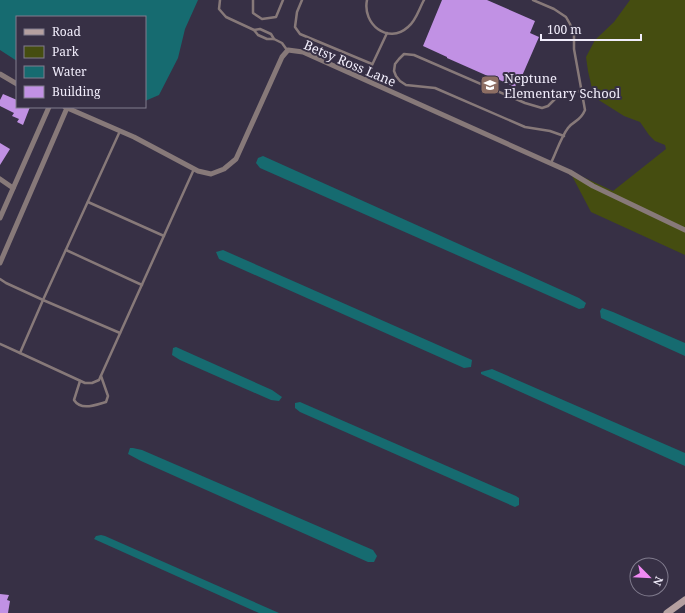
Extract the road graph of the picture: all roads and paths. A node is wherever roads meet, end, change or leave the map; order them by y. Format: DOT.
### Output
graph roads {
  1 [pos="220,0"];
  2 [pos="253,0"];
  3 [pos="283,0"];
  4 [pos="302,0"];
  5 [pos="367,0"];
  6 [pos="424,0"];
  7 [pos="533,0"];
  8 [pos="254,30"];
  9 [pos="387,33"];
  10 [pos="274,39"];
  11 [pos="288,50"];
  12 [pos="372,64"];
  13 [pos="0,74"];
  14 [pos="365,80"];
  15 [pos="16,83"];
  16 [pos="581,91"];
  17 [pos="49,108"];
  18 [pos="66,108"];
  19 [pos="68,108"];
  20 [pos="120,131"];
  21 [pos="564,136"];
  22 [pos="551,164"];
  23 [pos="194,170"];
  24 [pos="0,179"];
  25 [pos="13,188"];
  26 [pos="88,202"];
  27 [pos="0,218"];
  28 [pos="685,230"];
  29 [pos="164,236"];
  30 [pos="66,250"];
  31 [pos="0,263"];
  32 [pos="0,279"];
  33 [pos="142,285"];
  34 [pos="43,300"];
  35 [pos="120,333"];
  36 [pos="0,344"];
  37 [pos="20,353"];
  38 [pos="101,376"];
  39 [pos="80,381"];
  40 [pos="685,600"];
  41 [pos="667,613"];
  1 -- 8 [label="lane"];
  2 -- 3 [label="lane"];
  4 -- 12 [label="lane"];
  5 -- 9 [label="lane"];
  6 -- 9 [label="lane"];
  7 -- 16 [label="lane"];
  8 -- 10 [label="lane"];
  8 -- 10 [label="lane"];
  9 -- 12 [label="lane"];
  10 -- 11 [label="lane"];
  11 -- 14 [label="street, Betsy Ross Lane"];
  11 -- 23 [label="street, Betsy Ross Lane"];
  12 -- 14 [label="lane"];
  13 -- 15 [label="street"];
  14 -- 22 [label="street, Betsy Ross Lane"];
  16 -- 21 [label="lane"];
  16 -- 21 [label="lane"];
  17 -- 25 [label="street"];
  18 -- 31 [label="street"];
  19 -- 20 [label="street, Betsy Ross Lane"];
  20 -- 23 [label="street, Betsy Ross Lane"];
  20 -- 26 [label="lane"];
  21 -- 22 [label="lane"];
  22 -- 28 [label="street, Betsy Ross Lane"];
  23 -- 29 [label="lane"];
  24 -- 25 [label="street"];
  25 -- 27 [label="street"];
  26 -- 29 [label="lane"];
  26 -- 30 [label="lane"];
  29 -- 33 [label="lane"];
  30 -- 33 [label="lane"];
  30 -- 34 [label="lane"];
  32 -- 34 [label="lane"];
  33 -- 35 [label="lane"];
  34 -- 35 [label="lane"];
  34 -- 37 [label="lane"];
  35 -- 38 [label="lane"];
  36 -- 37 [label="lane"];
  37 -- 39 [label="lane"];
  38 -- 39 [label="lane"];
  38 -- 39 [label="lane"];
  40 -- 41 [label="main road"];
}
